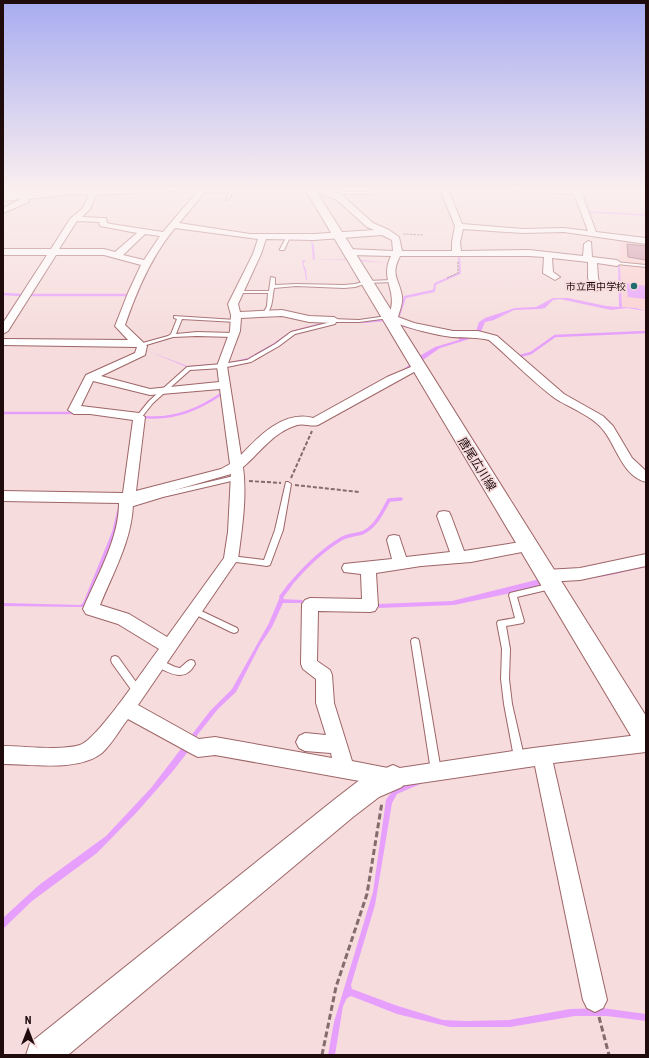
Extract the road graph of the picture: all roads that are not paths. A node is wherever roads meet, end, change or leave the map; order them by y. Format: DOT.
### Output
graph roads {
  1 [pos="62,238"];
  2 [pos="136,238"];
  3 [pos="164,238"];
  4 [pos="262,238"];
  5 [pos="287,238"];
  6 [pos="340,238"];
  7 [pos="395,238"];
  8 [pos="457,238"];
  9 [pos="632,238"];
  10 [pos="646,240"];
  11 [pos="529,243"];
  12 [pos="588,244"];
  13 [pos="282,249"];
  14 [pos="3,252"];
  15 [pos="53,252"];
  16 [pos="400,252"];
  17 [pos="529,253"];
  18 [pos="457,254"];
  19 [pos="548,255"];
  20 [pos="116,256"];
  21 [pos="352,257"];
  22 [pos="590,260"];
  23 [pos="617,263"];
  24 [pos="147,264"];
  25 [pos="646,266"];
  26 [pos="273,278"];
  27 [pos="392,281"];
  28 [pos="367,282"];
  29 [pos="557,288"];
  30 [pos="596,288"];
  31 [pos="272,289"];
  32 [pos="239,292"];
  33 [pos="265,314"];
  34 [pos="236,318"];
  35 [pos="390,319"];
  36 [pos="334,320"];
  37 [pos="3,331"];
  38 [pos="233,335"];
  39 [pos="172,336"];
  40 [pos="3,342"];
  41 [pos="139,344"];
  42 [pos="205,362"];
  43 [pos="223,364"];
  44 [pos="416,364"];
  45 [pos="90,377"];
  46 [pos="225,385"];
  47 [pos="162,392"];
  48 [pos="138,417"];
  49 [pos="261,454"];
  50 [pos="238,475"];
  51 [pos="646,478"];
  52 [pos="288,484"];
  53 [pos="3,496"];
  54 [pos="127,500"];
  55 [pos="444,516"];
  56 [pos="394,540"];
  57 [pos="527,546"];
  58 [pos="459,557"];
  59 [pos="230,559"];
  60 [pos="646,560"];
  61 [pos="401,563"];
  62 [pos="349,568"];
  63 [pos="368,568"];
  64 [pos="549,581"];
  65 [pos="195,611"];
  66 [pos="234,630"];
  67 [pos="415,641"];
  68 [pos="170,647"];
  69 [pos="115,660"];
  70 [pos="158,663"];
  71 [pos="191,664"];
  72 [pos="138,692"];
  73 [pos="126,708"];
  74 [pos="646,738"];
  75 [pos="305,742"];
  76 [pos="646,743"];
  77 [pos="338,745"];
  78 [pos="518,752"];
  79 [pos="3,755"];
  80 [pos="542,756"];
  81 [pos="344,769"];
  82 [pos="436,771"];
  83 [pos="389,780"];
  84 [pos="598,1009"];
  85 [pos="42,1055"];
  1 -- 15 [label="street"];
  2 -- 20 [label="street"];
  3 -- 24 [label="street"];
  4 -- 32 [label="street"];
  5 -- 13 [label="lane"];
  6 -- 21 [label="main road, 唐尾広川線"];
  7 -- 16 [label="street"];
  8 -- 18 [label="street"];
  9 -- 10 [label="street"];
  11 -- 17 [label="street"];
  12 -- 22 [label="street"];
  14 -- 15 [label="street"];
  15 -- 20 [label="street"];
  15 -- 37 [label="street"];
  16 -- 18 [label="street"];
  16 -- 21 [label="street"];
  16 -- 27 [label="street"];
  17 -- 18 [label="street"];
  17 -- 19 [label="street"];
  19 -- 22 [label="street"];
  19 -- 29 [label="street"];
  20 -- 24 [label="street"];
  21 -- 28 [label="main road, 唐尾広川線"];
  22 -- 23 [label="street"];
  22 -- 30 [label="street"];
  23 -- 25 [label="lane"];
  24 -- 41 [label="street"];
  26 -- 31 [label="lane"];
  27 -- 28 [label="lane"];
  27 -- 35 [label="street"];
  28 -- 31 [label="lane"];
  28 -- 35 [label="main road, 唐尾広川線"];
  31 -- 32 [label="lane"];
  31 -- 33 [label="lane"];
  32 -- 34 [label="street"];
  33 -- 34 [label="street"];
  33 -- 36 [label="street"];
  34 -- 38 [label="street"];
  34 -- 39 [label="lane"];
  35 -- 36 [label="lane"];
  35 -- 44 [label="main road, 唐尾広川線"];
  35 -- 51 [label="street"];
  36 -- 43 [label="lane"];
  38 -- 39 [label="lane"];
  38 -- 43 [label="street"];
  39 -- 41 [label="lane"];
  40 -- 41 [label="street"];
  41 -- 45 [label="street"];
  42 -- 43 [label="lane"];
  43 -- 46 [label="street"];
  43 -- 47 [label="lane"];
  44 -- 50 [label="street"];
  44 -- 57 [label="main road, 唐尾広川線"];
  45 -- 47 [label="street"];
  45 -- 48 [label="street"];
  46 -- 47 [label="street"];
  46 -- 50 [label="street"];
  47 -- 48 [label="lane"];
  48 -- 54 [label="street"];
  49 -- 50 [label="street"];
  50 -- 54 [label="street"];
  50 -- 59 [label="street"];
  52 -- 59 [label="lane"];
  53 -- 54 [label="street"];
  54 -- 68 [label="street"];
  55 -- 58 [label="street"];
  56 -- 61 [label="street"];
  57 -- 58 [label="street"];
  57 -- 64 [label="main road, 唐尾広川線"];
  58 -- 61 [label="street"];
  59 -- 65 [label="street"];
  60 -- 64 [label="street"];
  61 -- 63 [label="street"];
  62 -- 63 [label="street"];
  63 -- 77 [label="street"];
  64 -- 74 [label="main road, 唐尾広川線"];
  64 -- 78 [label="lane"];
  65 -- 66 [label="lane"];
  65 -- 68 [label="street"];
  67 -- 82 [label="lane"];
  68 -- 70 [label="street"];
  69 -- 72 [label="lane"];
  70 -- 71 [label="lane"];
  70 -- 72 [label="street"];
  72 -- 73 [label="street"];
  73 -- 79 [label="street"];
  73 -- 81 [label="street"];
  75 -- 77 [label="street"];
  76 -- 80 [label="street"];
  77 -- 81 [label="street"];
  80 -- 82 [label="street"];
  80 -- 84 [label="street"];
  81 -- 83 [label="street"];
  82 -- 83 [label="street"];
  83 -- 85 [label="main road"];
}
